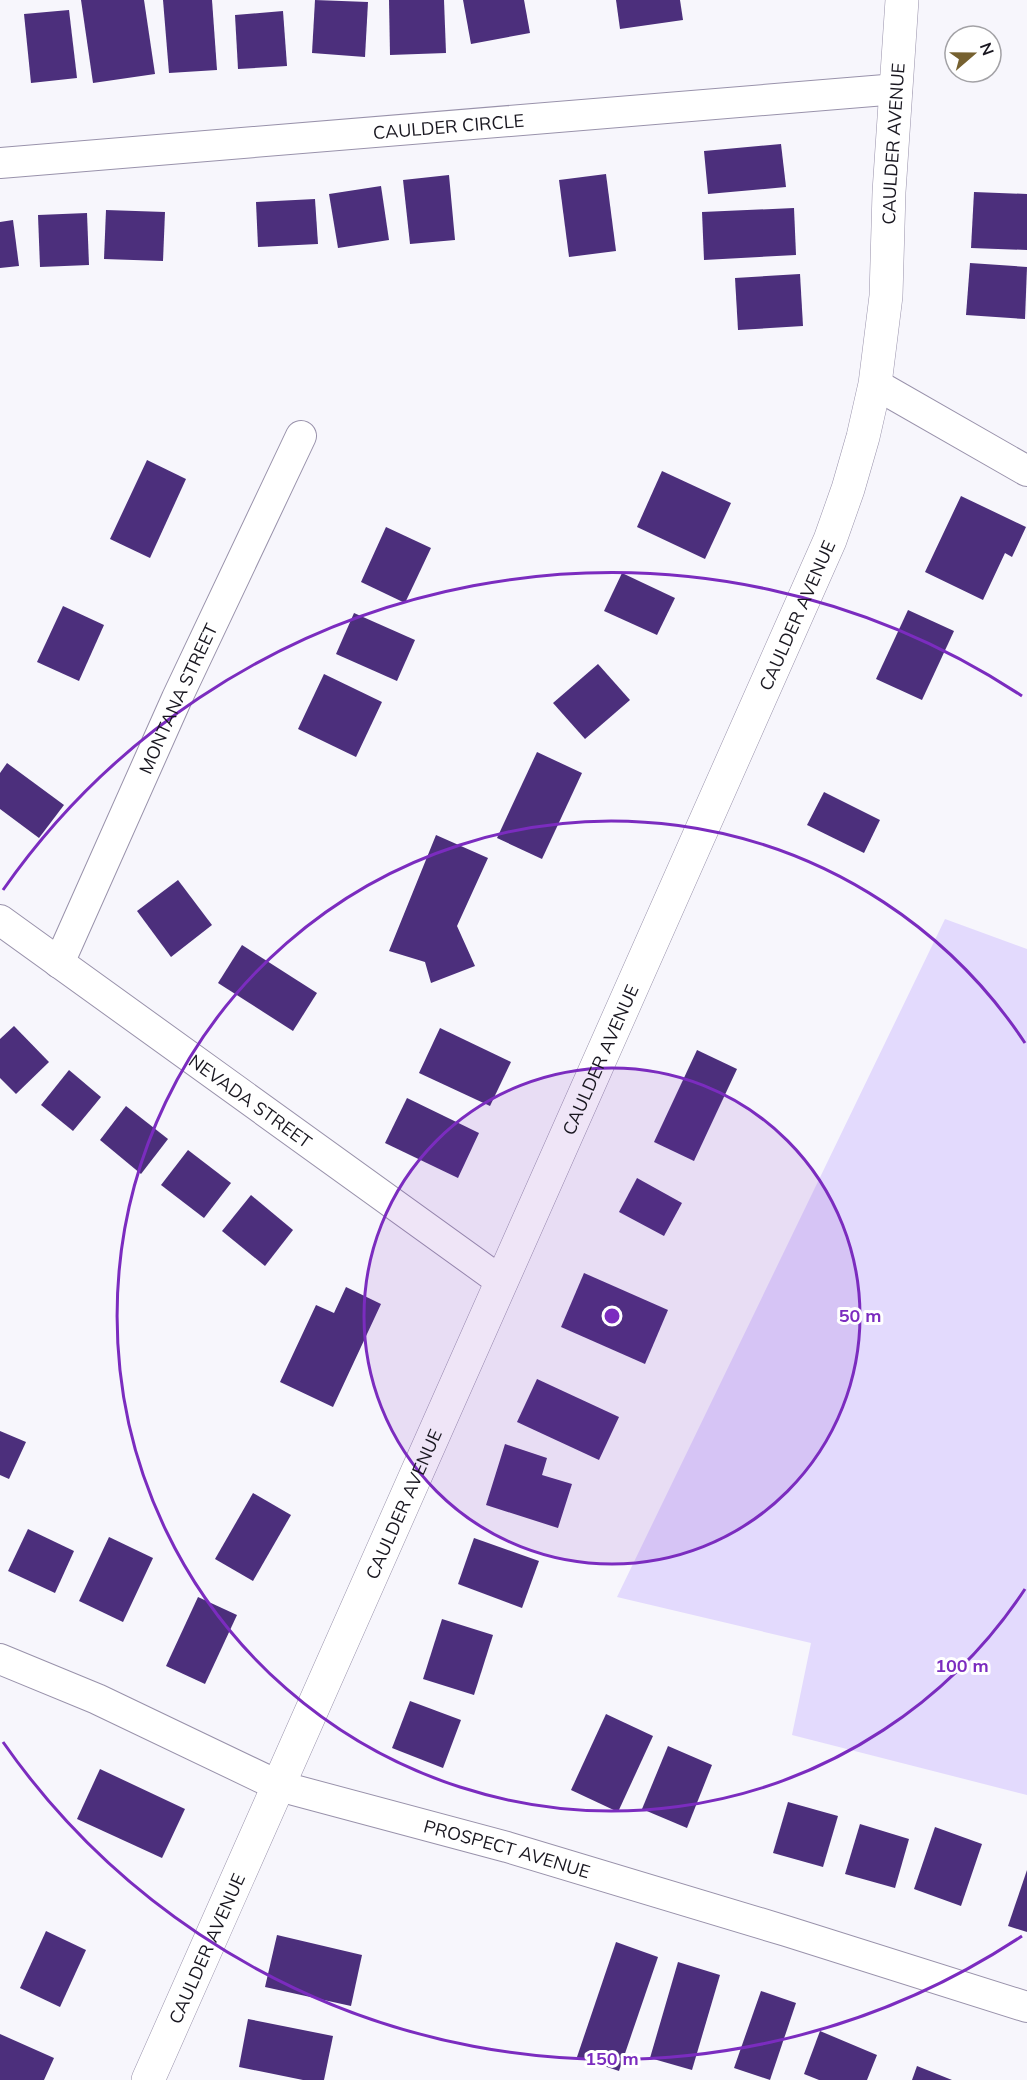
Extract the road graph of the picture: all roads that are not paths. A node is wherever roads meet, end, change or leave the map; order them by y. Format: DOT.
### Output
graph roads {
  1 [pos="902,0"];
  2 [pos="897,89"];
  3 [pos="0,163"];
  4 [pos="875,384"];
  5 [pos="301,436"];
  6 [pos="1027,471"];
  7 [pos="0,920"];
  8 [pos="59,963"];
  9 [pos="502,1282"];
  10 [pos="0,1659"];
  11 [pos="279,1786"];
  12 [pos="1027,2007"];
  13 [pos="148,2080"];
  1 -- 2 [label="street, CAULDER AVENUE"];
  2 -- 3 [label="street, CAULDER CIRCLE"];
  2 -- 4 [label="street, CAULDER AVENUE"];
  4 -- 6 [label="street"];
  4 -- 9 [label="street, CAULDER AVENUE"];
  5 -- 8 [label="street, MONTANA STREET"];
  7 -- 8 [label="street, NEVADA STREET"];
  8 -- 9 [label="street, NEVADA STREET"];
  9 -- 11 [label="street, CAULDER AVENUE"];
  10 -- 11 [label="street, PROSPECT AVENUE"];
  11 -- 12 [label="street, PROSPECT AVENUE"];
  11 -- 13 [label="street, CAULDER AVENUE"];
}
